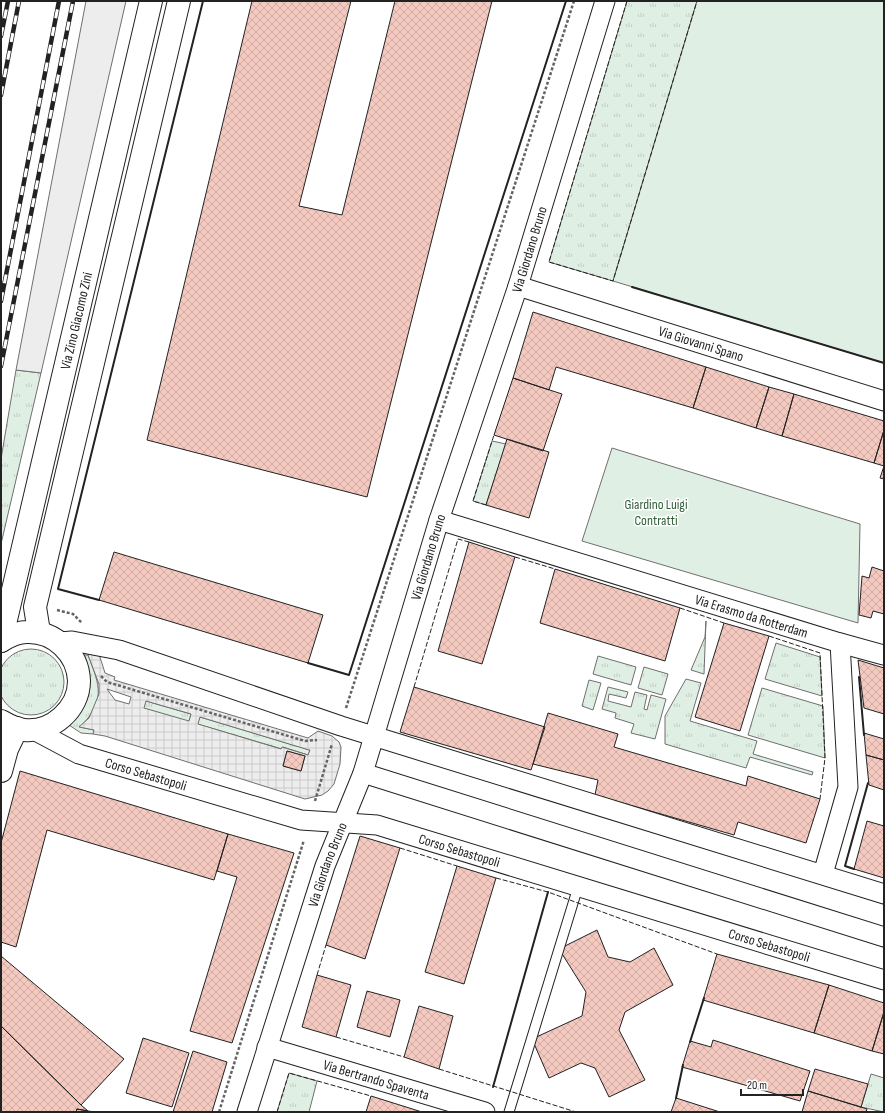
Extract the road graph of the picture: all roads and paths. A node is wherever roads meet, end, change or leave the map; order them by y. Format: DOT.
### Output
graph roads {
  1 [pos="151,1"];
  2 [pos="178,1"];
  3 [pos="574,1"];
  4 [pos="606,1"];
  5 [pos="518,286"];
  6 [pos="884,401"];
  7 [pos="439,520"];
  8 [pos="35,607"];
  9 [pos="39,632"];
  10 [pos="1,641"];
  11 [pos="60,642"];
  12 [pos="840,643"];
  13 [pos="89,644"];
  14 [pos="884,655"];
  15 [pos="341,726"];
  16 [pos="17,727"];
  17 [pos="374,735"];
  18 [pos="1,771"];
  19 [pos="363,773"];
  20 [pos="309,822"];
  21 [pos="343,824"];
  22 [pos="823,874"];
  23 [pos="578,887"];
  24 [pos="884,894"];
  25 [pos="884,937"];
  26 [pos="884,980"];
  27 [pos="267,1047"];
  28 [pos="219,1112"];
  29 [pos="248,1112"];
  30 [pos="485,1112"];
  31 [pos="509,1112"];
  1 -- 10 [label="street, Via Zino Giacomo Zini"];
  2 -- 8 [label="street, Via Zino Giacomo Zini"];
  3 -- 15 [label="path"];
  4 -- 5 [label="street, Via Giordano Bruno"];
  5 -- 6 [label="street, Via Giovanni Spano"];
  5 -- 7 [label="street, Via Giordano Bruno"];
  7 -- 12 [label="street, Via Erasmo da Rotterdam"];
  7 -- 17 [label="street, Via Giordano Bruno"];
  8 -- 9 [label="street, Via Zino Giacomo Zini"];
  8 -- 13 [label="path"];
  9 -- 10 [label="street"];
  9 -- 11 [label="street"];
  11 -- 13 [label="street"];
  11 -- 16 [label="street"];
  12 -- 14 [label="street, Via Erasmo da Rotterdam"];
  12 -- 22 [label="street"];
  13 -- 15 [label="street"];
  13 -- 15 [label="path"];
  15 -- 17 [label="street"];
  15 -- 20 [label="path"];
  16 -- 18 [label="street"];
  16 -- 20 [label="street, Corso Sebastopoli"];
  17 -- 19 [label="street, Via Giordano Bruno"];
  17 -- 22 [label="street"];
  19 -- 21 [label="street, Via Giordano Bruno"];
  19 -- 25 [label="street"];
  20 -- 21 [label="street, Corso Sebastopoli"];
  20 -- 28 [label="path"];
  21 -- 23 [label="street, Corso Sebastopoli"];
  21 -- 27 [label="street, Via Giordano Bruno"];
  22 -- 24 [label="street"];
  23 -- 26 [label="street, Corso Sebastopoli"];
  23 -- 31 [label="lane"];
  27 -- 29 [label="street, Via Giordano Bruno"];
  27 -- 30 [label="street, Via Bertrando Spaventa"];
}
